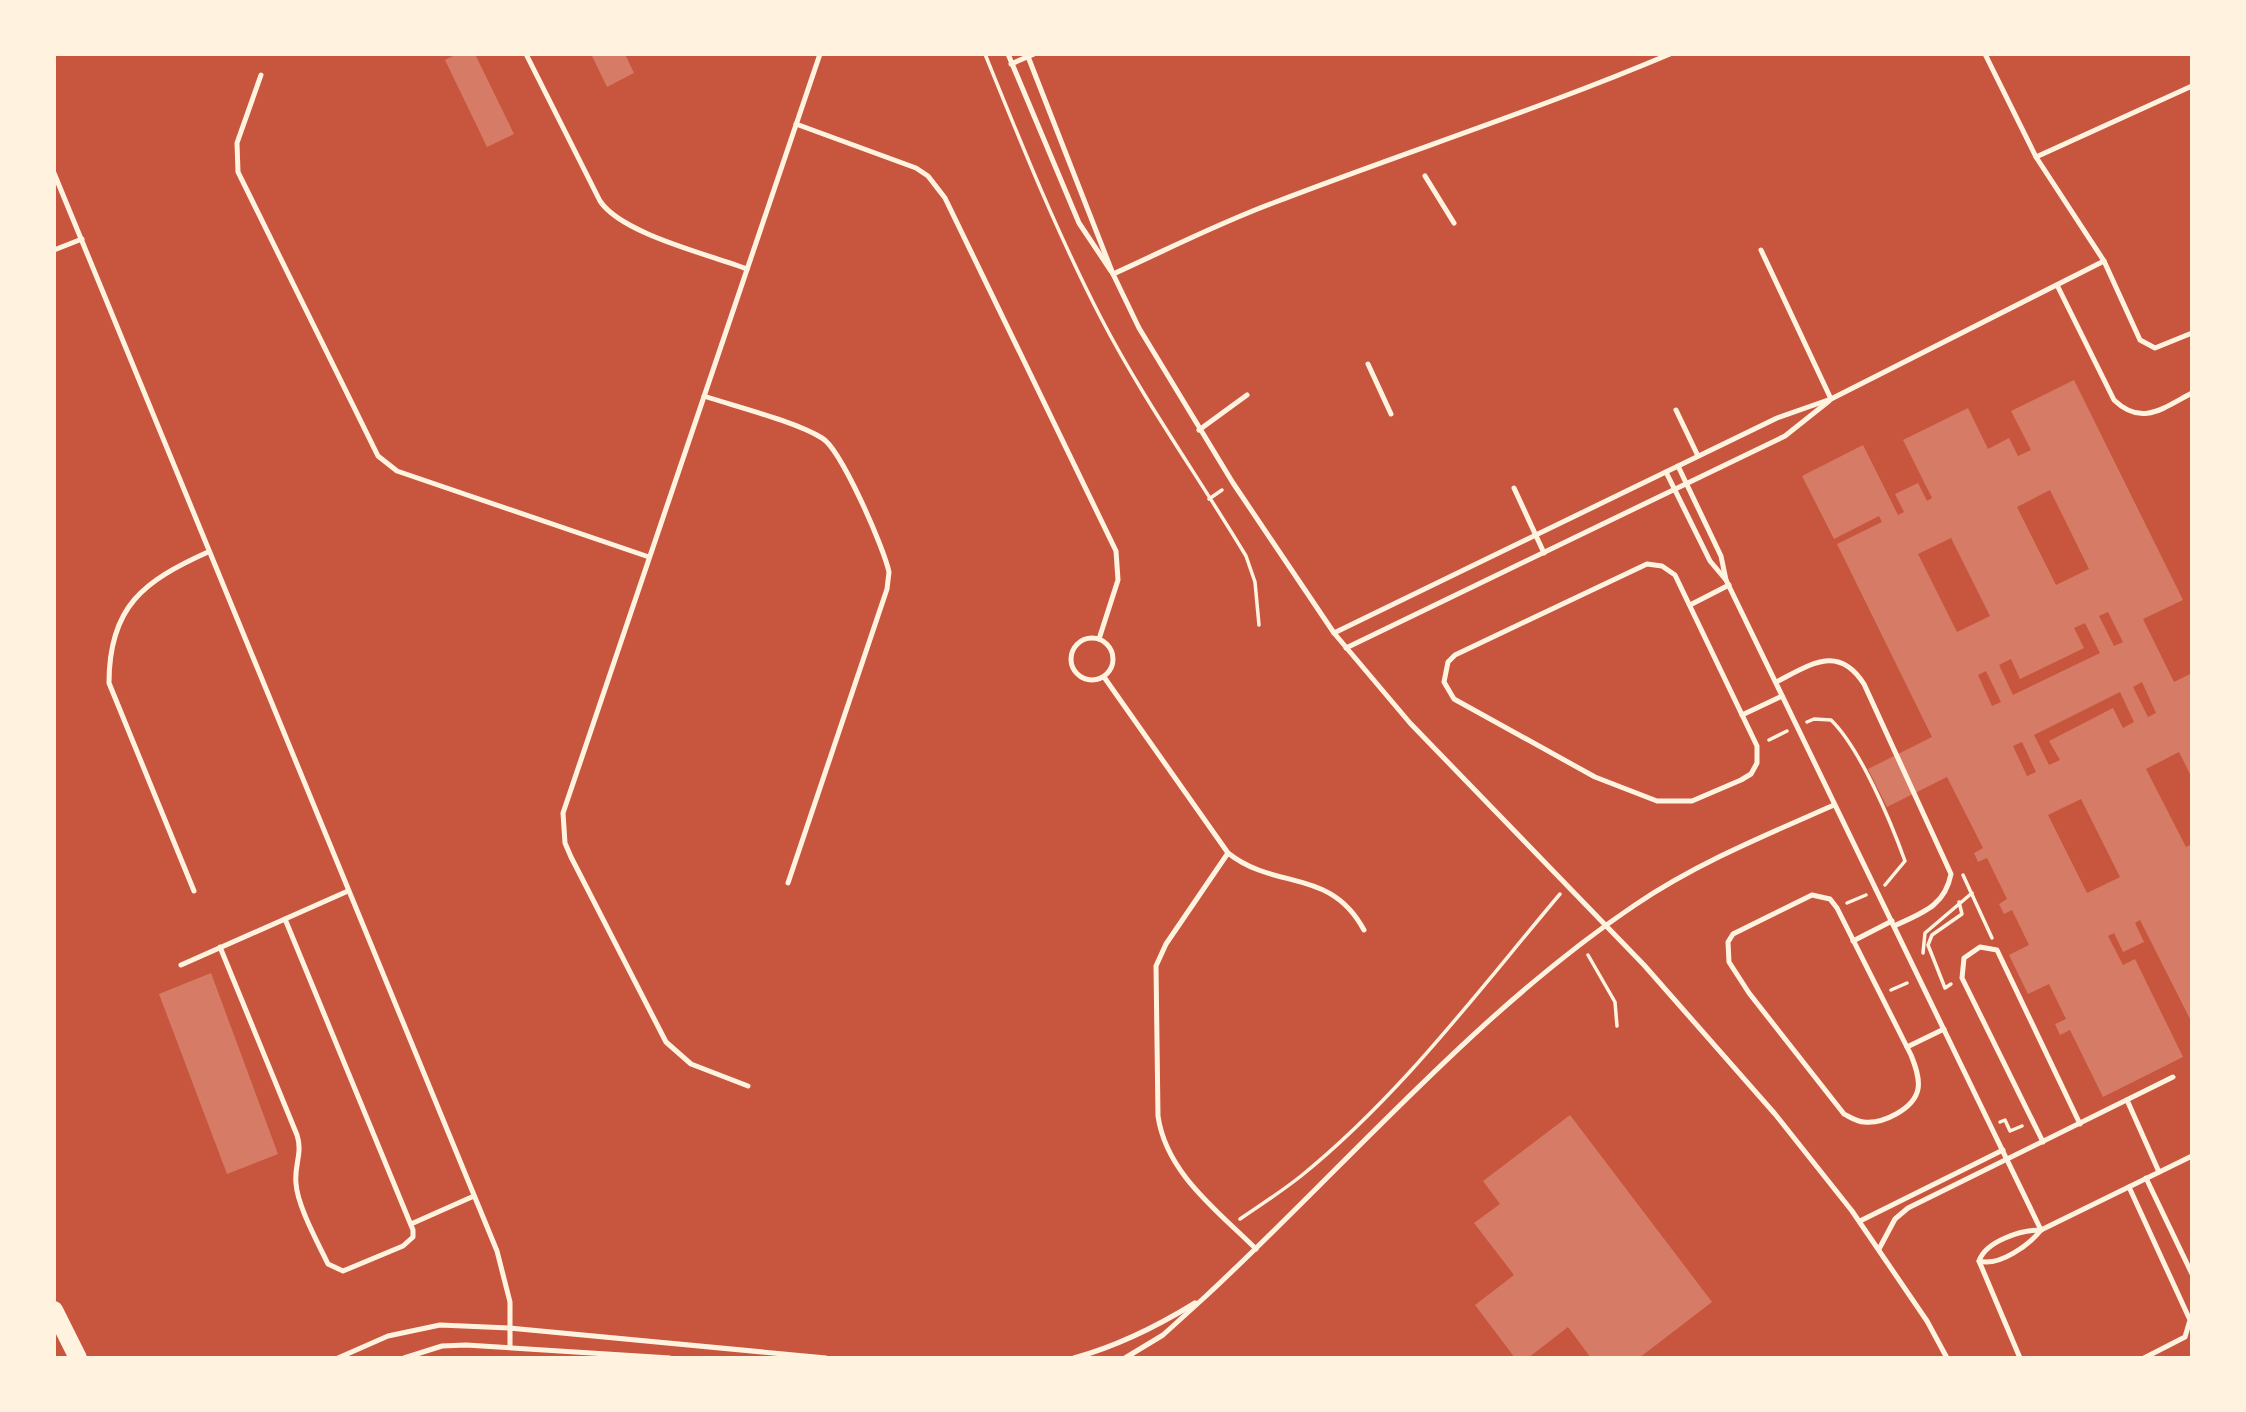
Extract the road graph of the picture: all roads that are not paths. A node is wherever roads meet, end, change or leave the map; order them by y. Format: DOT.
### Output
graph roads {
  1 [pos="526,54"];
  2 [pos="820,54"];
  3 [pos="1008,54"];
  4 [pos="1670,54"];
  5 [pos="1985,54"];
  6 [pos="1029,55"];
  7 [pos="1012,64"];
  8 [pos="261,75"];
  9 [pos="2192,86"];
  10 [pos="796,124"];
  11 [pos="2036,157"];
  12 [pos="54,173"];
  13 [pos="1424,176"];
  14 [pos="1454,223"];
  15 [pos="82,239"];
  16 [pos="54,250"];
  17 [pos="1761,250"];
  18 [pos="2104,261"];
  19 [pos="747,269"];
  20 [pos="1113,274"];
  21 [pos="2057,285"];
  22 [pos="2192,333"];
  23 [pos="1368,364"];
  24 [pos="2192,393"];
  25 [pos="1247,395"];
  26 [pos="704,396"];
  27 [pos="1831,399"];
  28 [pos="1676,410"];
  29 [pos="1391,414"];
  30 [pos="1199,430"];
  31 [pos="1698,456"];
  32 [pos="1678,466"];
  33 [pos="1666,472"];
  34 [pos="1686,484"];
  35 [pos="1514,488"];
  36 [pos="1674,489"];
  37 [pos="1536,535"];
  38 [pos="208,552"];
  39 [pos="1544,553"];
  40 [pos="649,557"];
  41 [pos="1727,583"];
  42 [pos="1690,605"];
  43 [pos="1334,633"];
  44 [pos="1099,639"];
  45 [pos="1346,648"];
  46 [pos="1104,677"];
  47 [pos="1776,682"];
  48 [pos="1782,695"];
  49 [pos="1742,715"];
  50 [pos="1833,805"];
  51 [pos="1228,853"];
  52 [pos="788,883"];
  53 [pos="194,891"];
  54 [pos="348,891"];
  55 [pos="285,919"];
  56 [pos="1893,924"];
  57 [pos="1364,930"];
  58 [pos="1853,941"];
  59 [pos="220,947"];
  60 [pos="180,965"];
  61 [pos="1944,1029"];
  62 [pos="1907,1047"];
  63 [pos="2173,1077"];
  64 [pos="748,1086"];
  65 [pos="2127,1100"];
  66 [pos="2080,1124"];
  67 [pos="2043,1142"];
  68 [pos="2003,1150"];
  69 [pos="2192,1156"];
  70 [pos="2008,1159"];
  71 [pos="2159,1172"];
  72 [pos="2146,1178"];
  73 [pos="2129,1187"];
  74 [pos="474,1196"];
  75 [pos="1860,1221"];
  76 [pos="411,1224"];
  77 [pos="2041,1230"];
  78 [pos="1256,1249"];
  79 [pos="1879,1250"];
  80 [pos="1979,1261"];
  81 [pos="2192,1274"];
  82 [pos="1206,1296"];
  83 [pos="54,1310"];
  84 [pos="509,1328"];
  85 [pos="510,1346"];
  86 [pos="629,1356"];
  87 [pos="78,1357"];
  88 [pos="338,1358"];
  89 [pos="404,1358"];
  90 [pos="670,1358"];
  91 [pos="826,1358"];
  92 [pos="1074,1358"];
  93 [pos="1125,1358"];
  94 [pos="1947,1358"];
  95 [pos="2020,1358"];
  96 [pos="2144,1358"];
  1 -- 19 [label="lane"];
  2 -- 10 [label="lane"];
  3 -- 7 [label="lane"];
  4 -- 20 [label="lane"];
  5 -- 11 [label="lane"];
  6 -- 7 [label="lane"];
  6 -- 20 [label="lane"];
  7 -- 20 [label="lane"];
  8 -- 40 [label="lane"];
  9 -- 11 [label="lane"];
  10 -- 19 [label="lane"];
  10 -- 44 [label="lane"];
  11 -- 18 [label="lane"];
  12 -- 15 [label="lane"];
  13 -- 14 [label="lane"];
  15 -- 16 [label="lane"];
  15 -- 38 [label="lane"];
  17 -- 27 [label="lane"];
  18 -- 21 [label="lane"];
  18 -- 22 [label="lane"];
  19 -- 26 [label="lane"];
  20 -- 30 [label="lane"];
  21 -- 24 [label="lane"];
  21 -- 27 [label="lane"];
  23 -- 29 [label="lane"];
  25 -- 30 [label="lane"];
  26 -- 40 [label="lane"];
  26 -- 52 [label="lane"];
  27 -- 31 [label="lane"];
  27 -- 34 [label="lane"];
  28 -- 31 [label="lane"];
  30 -- 43 [label="lane"];
  31 -- 32 [label="lane"];
  32 -- 33 [label="lane"];
  32 -- 34 [label="lane"];
  33 -- 36 [label="lane"];
  33 -- 37 [label="lane"];
  34 -- 36 [label="lane"];
  34 -- 41 [label="lane"];
  35 -- 37 [label="lane"];
  36 -- 39 [label="lane"];
  36 -- 41 [label="lane"];
  37 -- 39 [label="lane"];
  37 -- 43 [label="lane"];
  38 -- 53 [label="lane"];
  38 -- 54 [label="lane"];
  39 -- 45 [label="lane"];
  40 -- 64 [label="lane"];
  41 -- 42 [label="lane"];
  41 -- 47 [label="lane"];
  42 -- 49 [label="lane"];
  42 -- 49 [label="lane"];
  43 -- 45 [label="lane"];
  44 -- 46 [label="lane"];
  44 -- 46 [label="lane"];
  45 -- 75 [label="lane"];
  46 -- 51 [label="lane"];
  47 -- 48 [label="lane"];
  47 -- 56 [label="lane"];
  48 -- 49 [label="lane"];
  48 -- 50 [label="lane"];
  50 -- 56 [label="lane"];
  50 -- 78 [label="lane"];
  51 -- 57 [label="lane"];
  51 -- 78 [label="lane"];
  54 -- 55 [label="lane"];
  54 -- 74 [label="lane"];
  55 -- 59 [label="lane"];
  55 -- 76 [label="lane"];
  56 -- 58 [label="lane"];
  56 -- 61 [label="lane"];
  58 -- 62 [label="lane"];
  58 -- 62 [label="lane"];
  59 -- 60 [label="lane"];
  59 -- 76 [label="lane"];
  61 -- 62 [label="lane"];
  61 -- 68 [label="lane"];
  63 -- 65 [label="lane"];
  65 -- 66 [label="lane"];
  65 -- 71 [label="lane"];
  66 -- 67 [label="lane"];
  66 -- 67 [label="lane"];
  67 -- 70 [label="lane"];
  68 -- 70 [label="lane"];
  68 -- 75 [label="lane"];
  69 -- 71 [label="lane"];
  70 -- 77 [label="lane"];
  70 -- 79 [label="lane"];
  71 -- 72 [label="lane"];
  72 -- 73 [label="lane"];
  72 -- 81 [label="lane"];
  73 -- 77 [label="lane"];
  73 -- 96 [label="lane"];
  74 -- 76 [label="lane"];
  74 -- 84 [label="lane"];
  75 -- 79 [label="lane"];
  77 -- 80 [label="lane"];
  77 -- 80 [label="lane"];
  78 -- 82 [label="lane"];
  79 -- 94 [label="lane"];
  80 -- 95 [label="lane"];
  82 -- 92 [label="lane"];
  82 -- 93 [label="lane"];
  83 -- 87 [label="main road"];
  84 -- 85 [label="lane"];
  84 -- 88 [label="lane"];
  84 -- 91 [label="lane"];
  85 -- 86 [label="lane"];
  85 -- 89 [label="lane"];
  86 -- 90 [label="lane"];
}
